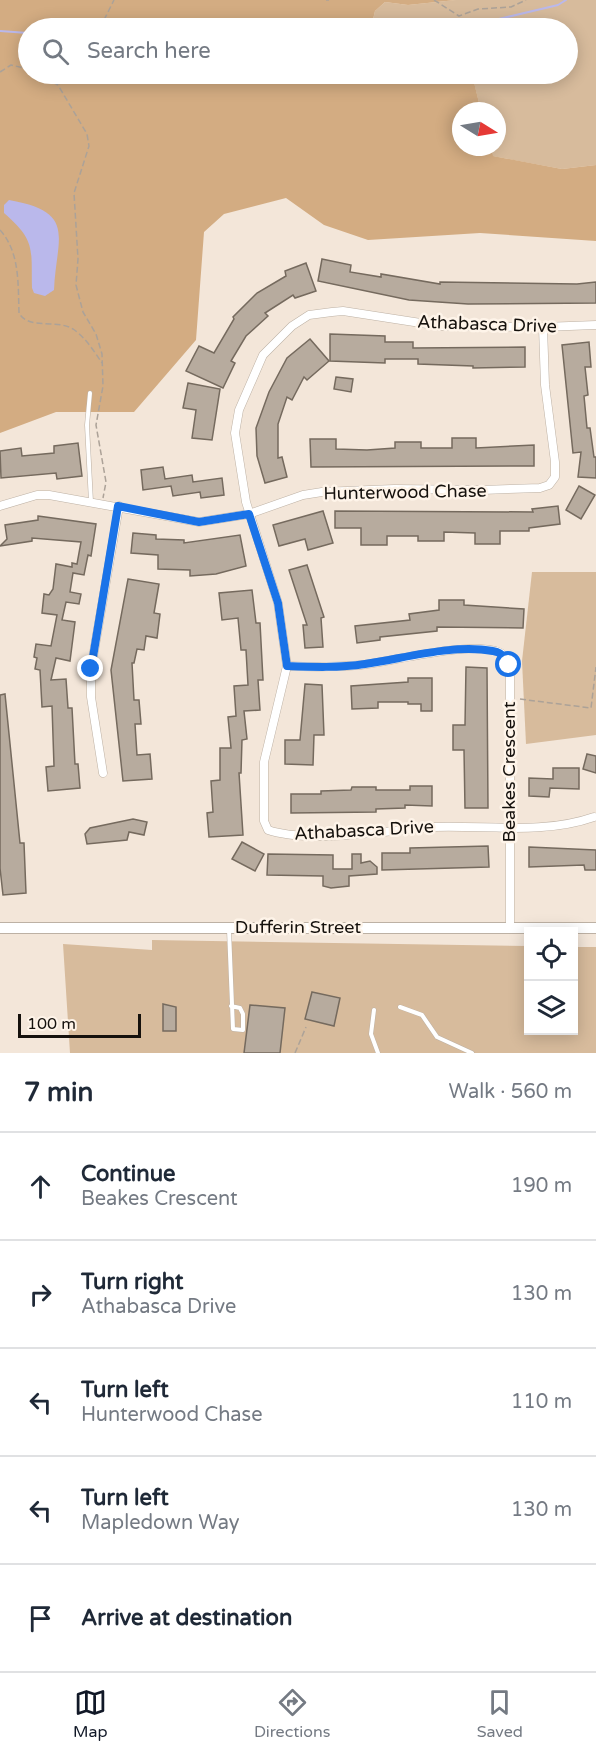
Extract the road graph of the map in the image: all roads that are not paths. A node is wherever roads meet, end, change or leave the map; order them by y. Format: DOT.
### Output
graph roads {
  1 [pos="596,325"];
  2 [pos="543,327"];
  3 [pos="90,393"];
  4 [pos="91,503"];
  5 [pos="0,506"];
  6 [pos="118,506"];
  7 [pos="249,514"];
  8 [pos="287,666"];
  9 [pos="103,773"];
  10 [pos="594,817"];
  11 [pos="509,827"];
  12 [pos="228,927"];
  13 [pos="0,928"];
  14 [pos="596,928"];
  15 [pos="510,929"];
  16 [pos="231,1006"];
  17 [pos="400,1007"];
  18 [pos="374,1010"];
  19 [pos="378,1053"];
  20 [pos="471,1053"];
  1 -- 2 [label="street, Athabasca Drive"];
  2 -- 7 [label="street, Athabasca Drive"];
  2 -- 7 [label="street, Hunterwood Chase"];
  3 -- 4 [label="lane"];
  4 -- 5 [label="street, Hunterwood Chase"];
  4 -- 6 [label="street, Hunterwood Chase"];
  6 -- 7 [label="street, Hunterwood Chase"];
  6 -- 9 [label="street"];
  7 -- 8 [label="street, Athabasca Drive"];
  8 -- 11 [label="street, Beakes Crescent"];
  8 -- 11 [label="street, Athabasca Drive"];
  10 -- 11 [label="street"];
  11 -- 15 [label="street, Beakes Crescent"];
  12 -- 13 [label="main road, Dufferin Street"];
  12 -- 15 [label="main road, Dufferin Street"];
  12 -- 16 [label="lane"];
  14 -- 15 [label="main road, Dufferin Street"];
  16 -- 16 [label="lane"];
  17 -- 20 [label="lane"];
  18 -- 19 [label="lane"];
}
